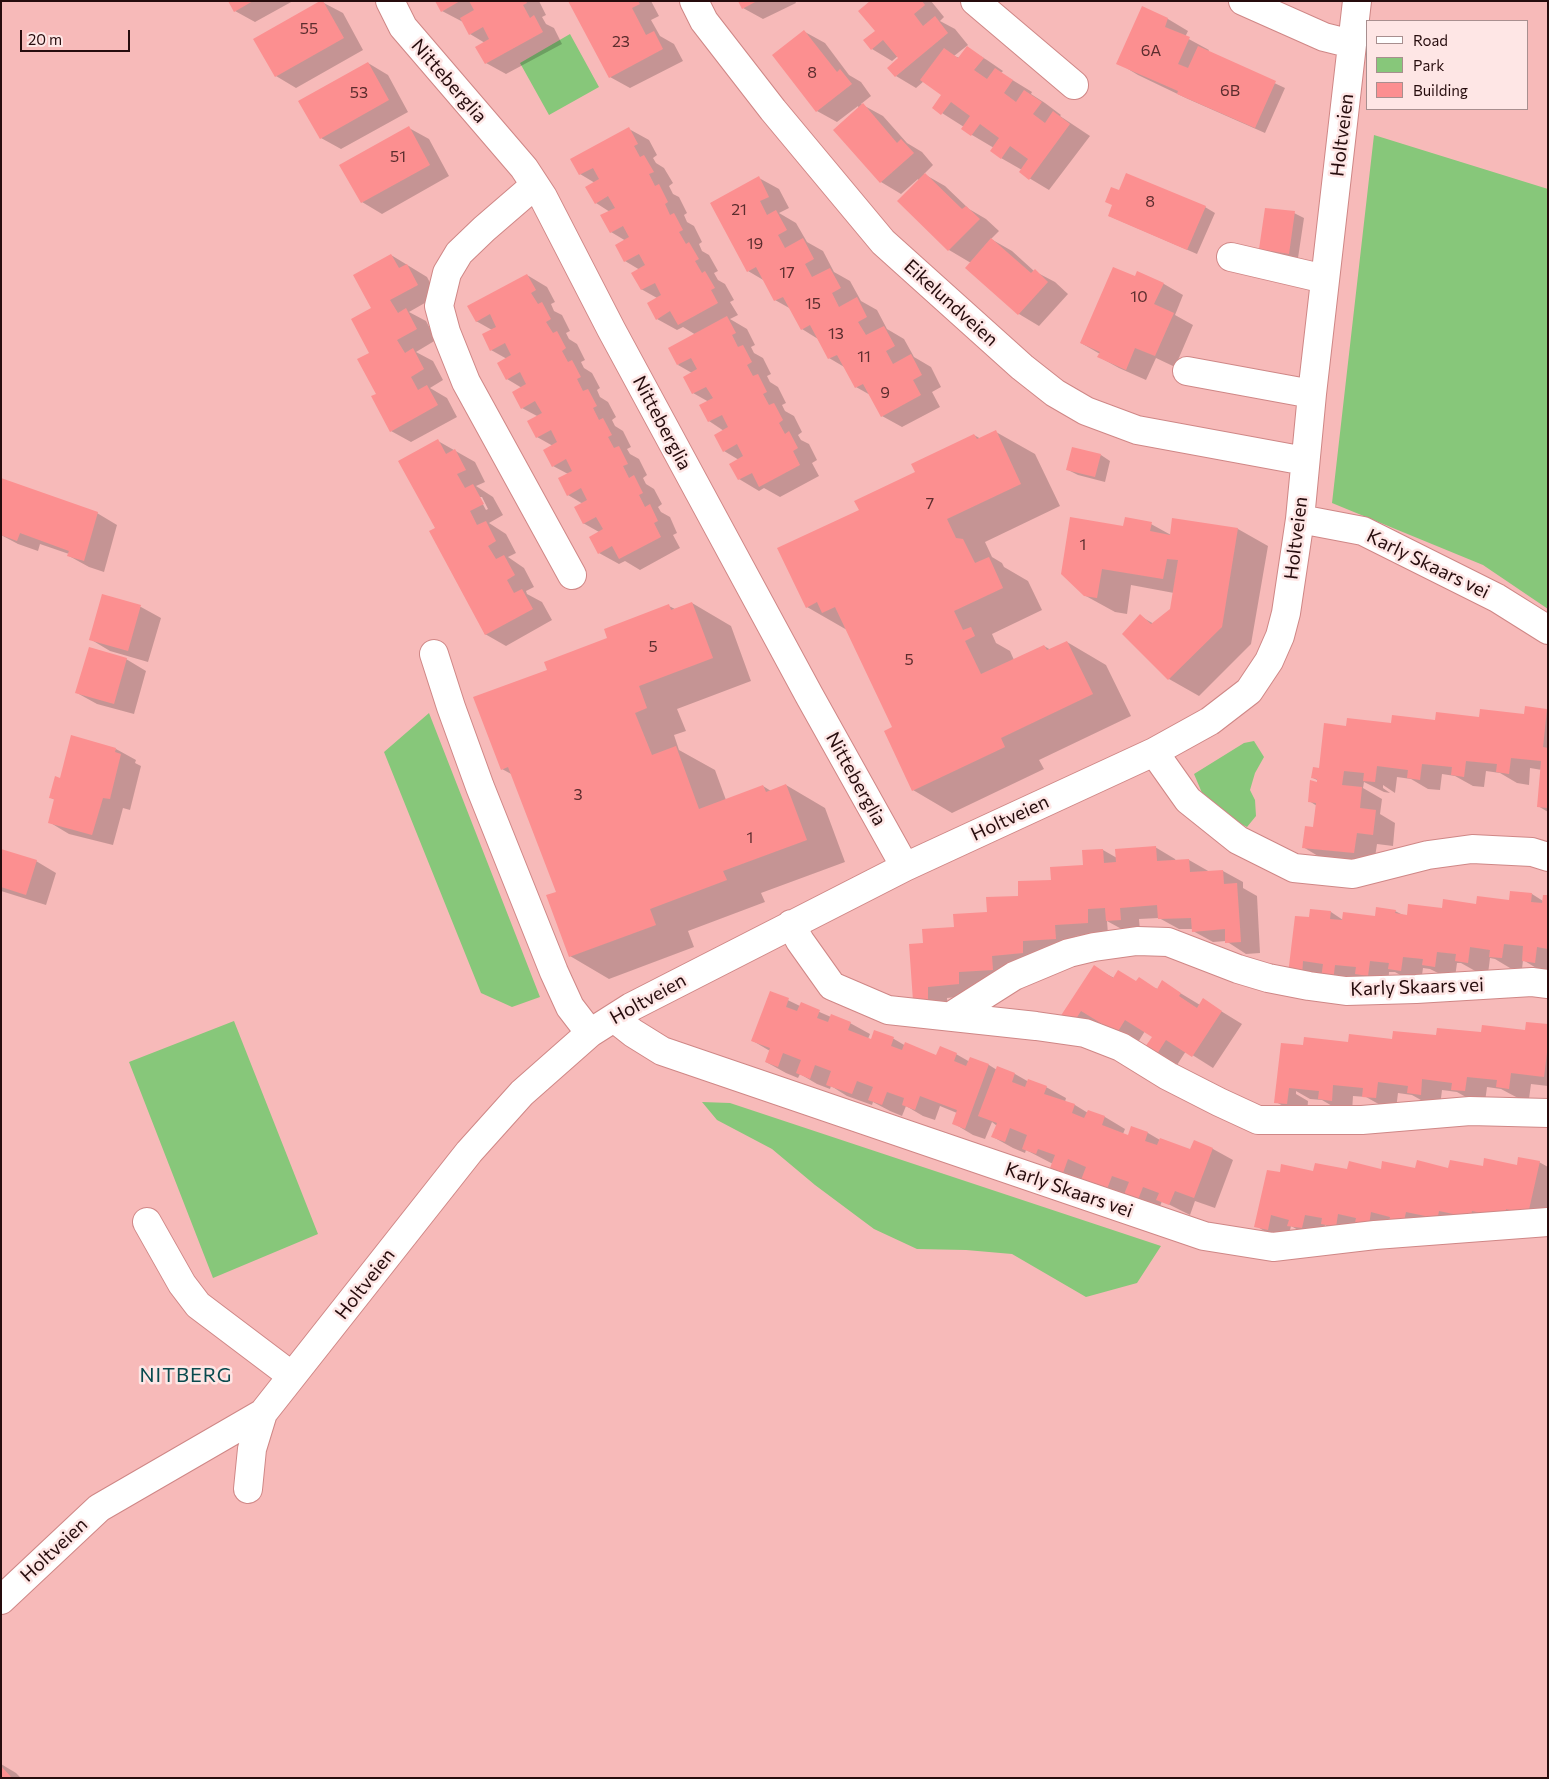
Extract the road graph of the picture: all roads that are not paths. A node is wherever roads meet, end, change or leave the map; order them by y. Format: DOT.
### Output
graph roads {
  1 [pos="390,1"];
  2 [pos="694,1"];
  3 [pos="975,1"];
  4 [pos="1244,1"];
  5 [pos="1357,1"];
  6 [pos="1352,44"];
  7 [pos="1074,85"];
  8 [pos="535,185"];
  9 [pos="1231,257"];
  10 [pos="1325,279"];
  11 [pos="1187,371"];
  12 [pos="1312,394"];
  13 [pos="1305,461"];
  14 [pos="1300,519"];
  15 [pos="572,575"];
  16 [pos="1548,630"];
  17 [pos="434,654"];
  18 [pos="1154,752"];
  19 [pos="1548,856"];
  20 [pos="905,866"];
  21 [pos="791,924"];
  22 [pos="1548,984"];
  23 [pos="951,1016"];
  24 [pos="614,1018"];
  25 [pos="590,1033"];
  26 [pos="1548,1113"];
  27 [pos="147,1222"];
  28 [pos="1548,1222"];
  29 [pos="292,1376"];
  30 [pos="263,1413"];
  31 [pos="248,1489"];
  32 [pos="1,1600"];
  1 -- 8 [label="street, Nitteberglia"];
  2 -- 13 [label="street, Eikelundveien"];
  3 -- 7 [label="street"];
  4 -- 6 [label="street"];
  5 -- 6 [label="street, Holtveien"];
  6 -- 10 [label="street, Holtveien"];
  8 -- 15 [label="street"];
  8 -- 20 [label="street, Nitteberglia"];
  9 -- 10 [label="street"];
  10 -- 12 [label="street, Holtveien"];
  11 -- 12 [label="street"];
  12 -- 13 [label="street, Holtveien"];
  13 -- 14 [label="street, Holtveien"];
  14 -- 16 [label="street, Karly Skaars vei"];
  14 -- 18 [label="street, Holtveien"];
  17 -- 25 [label="street"];
  18 -- 19 [label="street"];
  18 -- 20 [label="street, Holtveien"];
  20 -- 21 [label="street, Holtveien"];
  21 -- 23 [label="street"];
  21 -- 24 [label="street, Holtveien"];
  22 -- 23 [label="street, Karly Skaars vei"];
  23 -- 26 [label="street"];
  24 -- 25 [label="street, Holtveien"];
  24 -- 28 [label="street, Karly Skaars vei"];
  25 -- 29 [label="street, Holtveien"];
  27 -- 29 [label="street"];
  29 -- 30 [label="street, Holtveien"];
  30 -- 31 [label="street, Holtveien"];
  30 -- 32 [label="street, Holtveien"];
}
